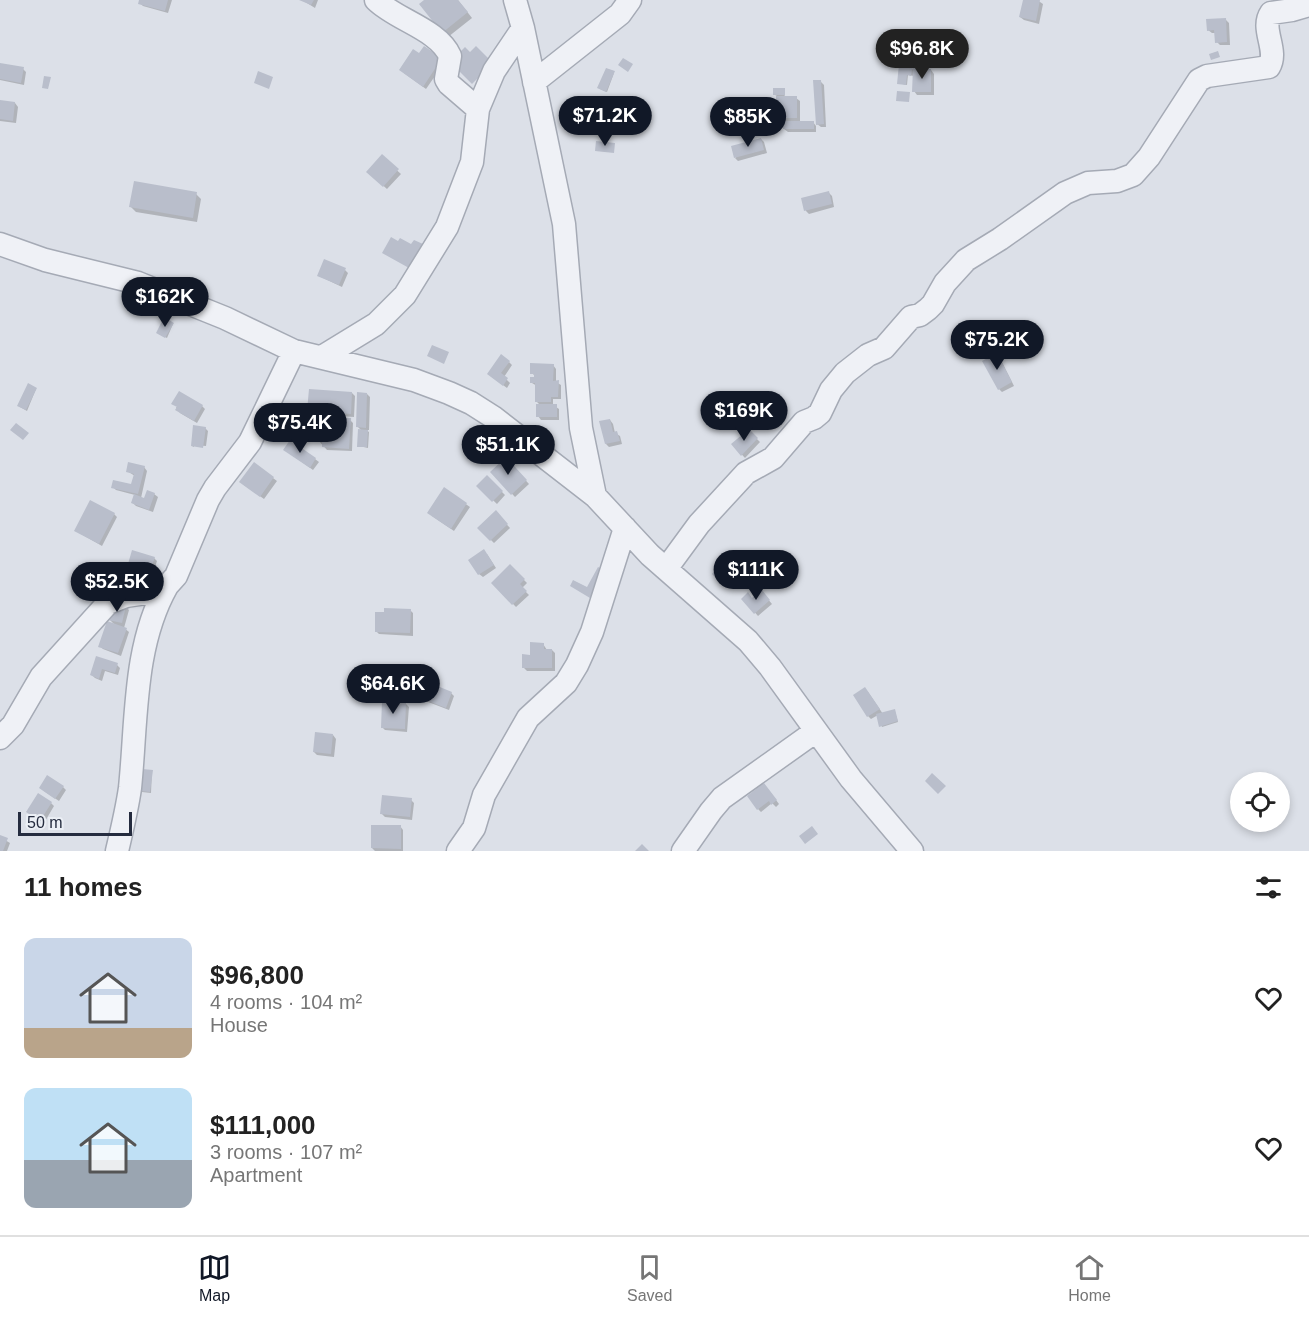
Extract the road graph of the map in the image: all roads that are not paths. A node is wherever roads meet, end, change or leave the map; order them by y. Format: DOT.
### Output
graph roads {
  1 [pos="376,0"];
  2 [pos="515,0"];
  3 [pos="630,0"];
  4 [pos="1309,5"];
  5 [pos="523,28"];
  6 [pos="534,82"];
  7 [pos="478,109"];
  8 [pos="0,244"];
  9 [pos="294,351"];
  10 [pos="322,357"];
  11 [pos="594,496"];
  12 [pos="625,528"];
  13 [pos="666,569"];
  14 [pos="167,586"];
  15 [pos="816,731"];
  16 [pos="0,738"];
  17 [pos="117,851"];
  18 [pos="458,851"];
  19 [pos="683,851"];
  20 [pos="912,851"];
  1 -- 7 [label="street"];
  2 -- 5 [label="street"];
  3 -- 6 [label="street"];
  4 -- 13 [label="street"];
  5 -- 6 [label="street"];
  5 -- 7 [label="street"];
  6 -- 11 [label="street"];
  7 -- 10 [label="street"];
  8 -- 9 [label="street"];
  9 -- 10 [label="street"];
  9 -- 14 [label="street"];
  10 -- 11 [label="street"];
  11 -- 12 [label="street"];
  12 -- 13 [label="street"];
  12 -- 18 [label="street"];
  13 -- 15 [label="street"];
  14 -- 16 [label="street"];
  14 -- 17 [label="street"];
  15 -- 19 [label="street"];
  15 -- 20 [label="street"];
}
